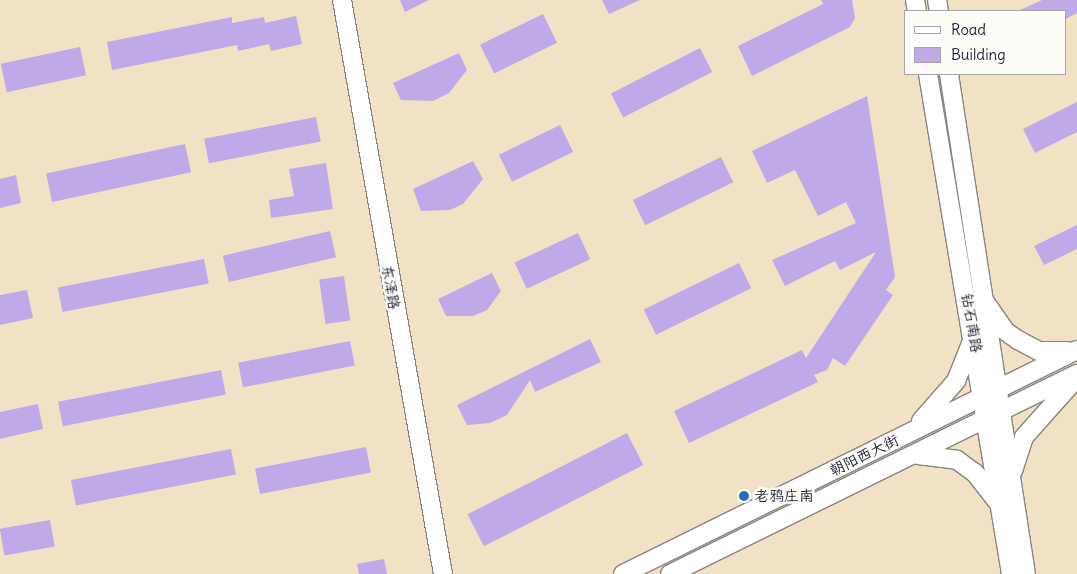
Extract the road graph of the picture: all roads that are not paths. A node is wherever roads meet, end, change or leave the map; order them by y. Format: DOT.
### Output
graph roads {
  1 [pos="342,0"];
  2 [pos="928,75"];
  3 [pos="949,75"];
  4 [pos="982,297"];
  5 [pos="973,331"];
  6 [pos="1077,349"];
  7 [pos="1077,374"];
  8 [pos="1077,379"];
  9 [pos="990,393"];
  10 [pos="993,415"];
  11 [pos="903,436"];
  12 [pos="910,456"];
  13 [pos="1012,486"];
  14 [pos="1001,510"];
  15 [pos="443,574"];
  16 [pos="623,574"];
  17 [pos="670,574"];
  18 [pos="1011,574"];
  19 [pos="1026,574"];
  1 -- 15 [label="main road, 东泽路"];
  2 -- 5 [label="main road, 钻石南路"];
  3 -- 4 [label="main road, 钻石南路"];
  4 -- 6 [label="main road"];
  4 -- 9 [label="main road, 钻石南路"];
  5 -- 9 [label="main road, 钻石南路"];
  5 -- 11 [label="main road"];
  6 -- 9 [label="main road, 朝阳西大街"];
  7 -- 10 [label="main road, 朝阳西大街"];
  8 -- 13 [label="main road"];
  9 -- 10 [label="main road, 钻石南路"];
  9 -- 11 [label="main road, 朝阳西大街"];
  10 -- 12 [label="main road, 朝阳西大街"];
  10 -- 13 [label="main road, 钻石南路"];
  10 -- 14 [label="main road, 钻石南路"];
  11 -- 16 [label="main road, 朝阳西大街"];
  12 -- 14 [label="main road"];
  12 -- 17 [label="main road, 朝阳西大街"];
  13 -- 19 [label="main road, 钻石南路"];
  14 -- 18 [label="main road, 钻石南路"];
}
